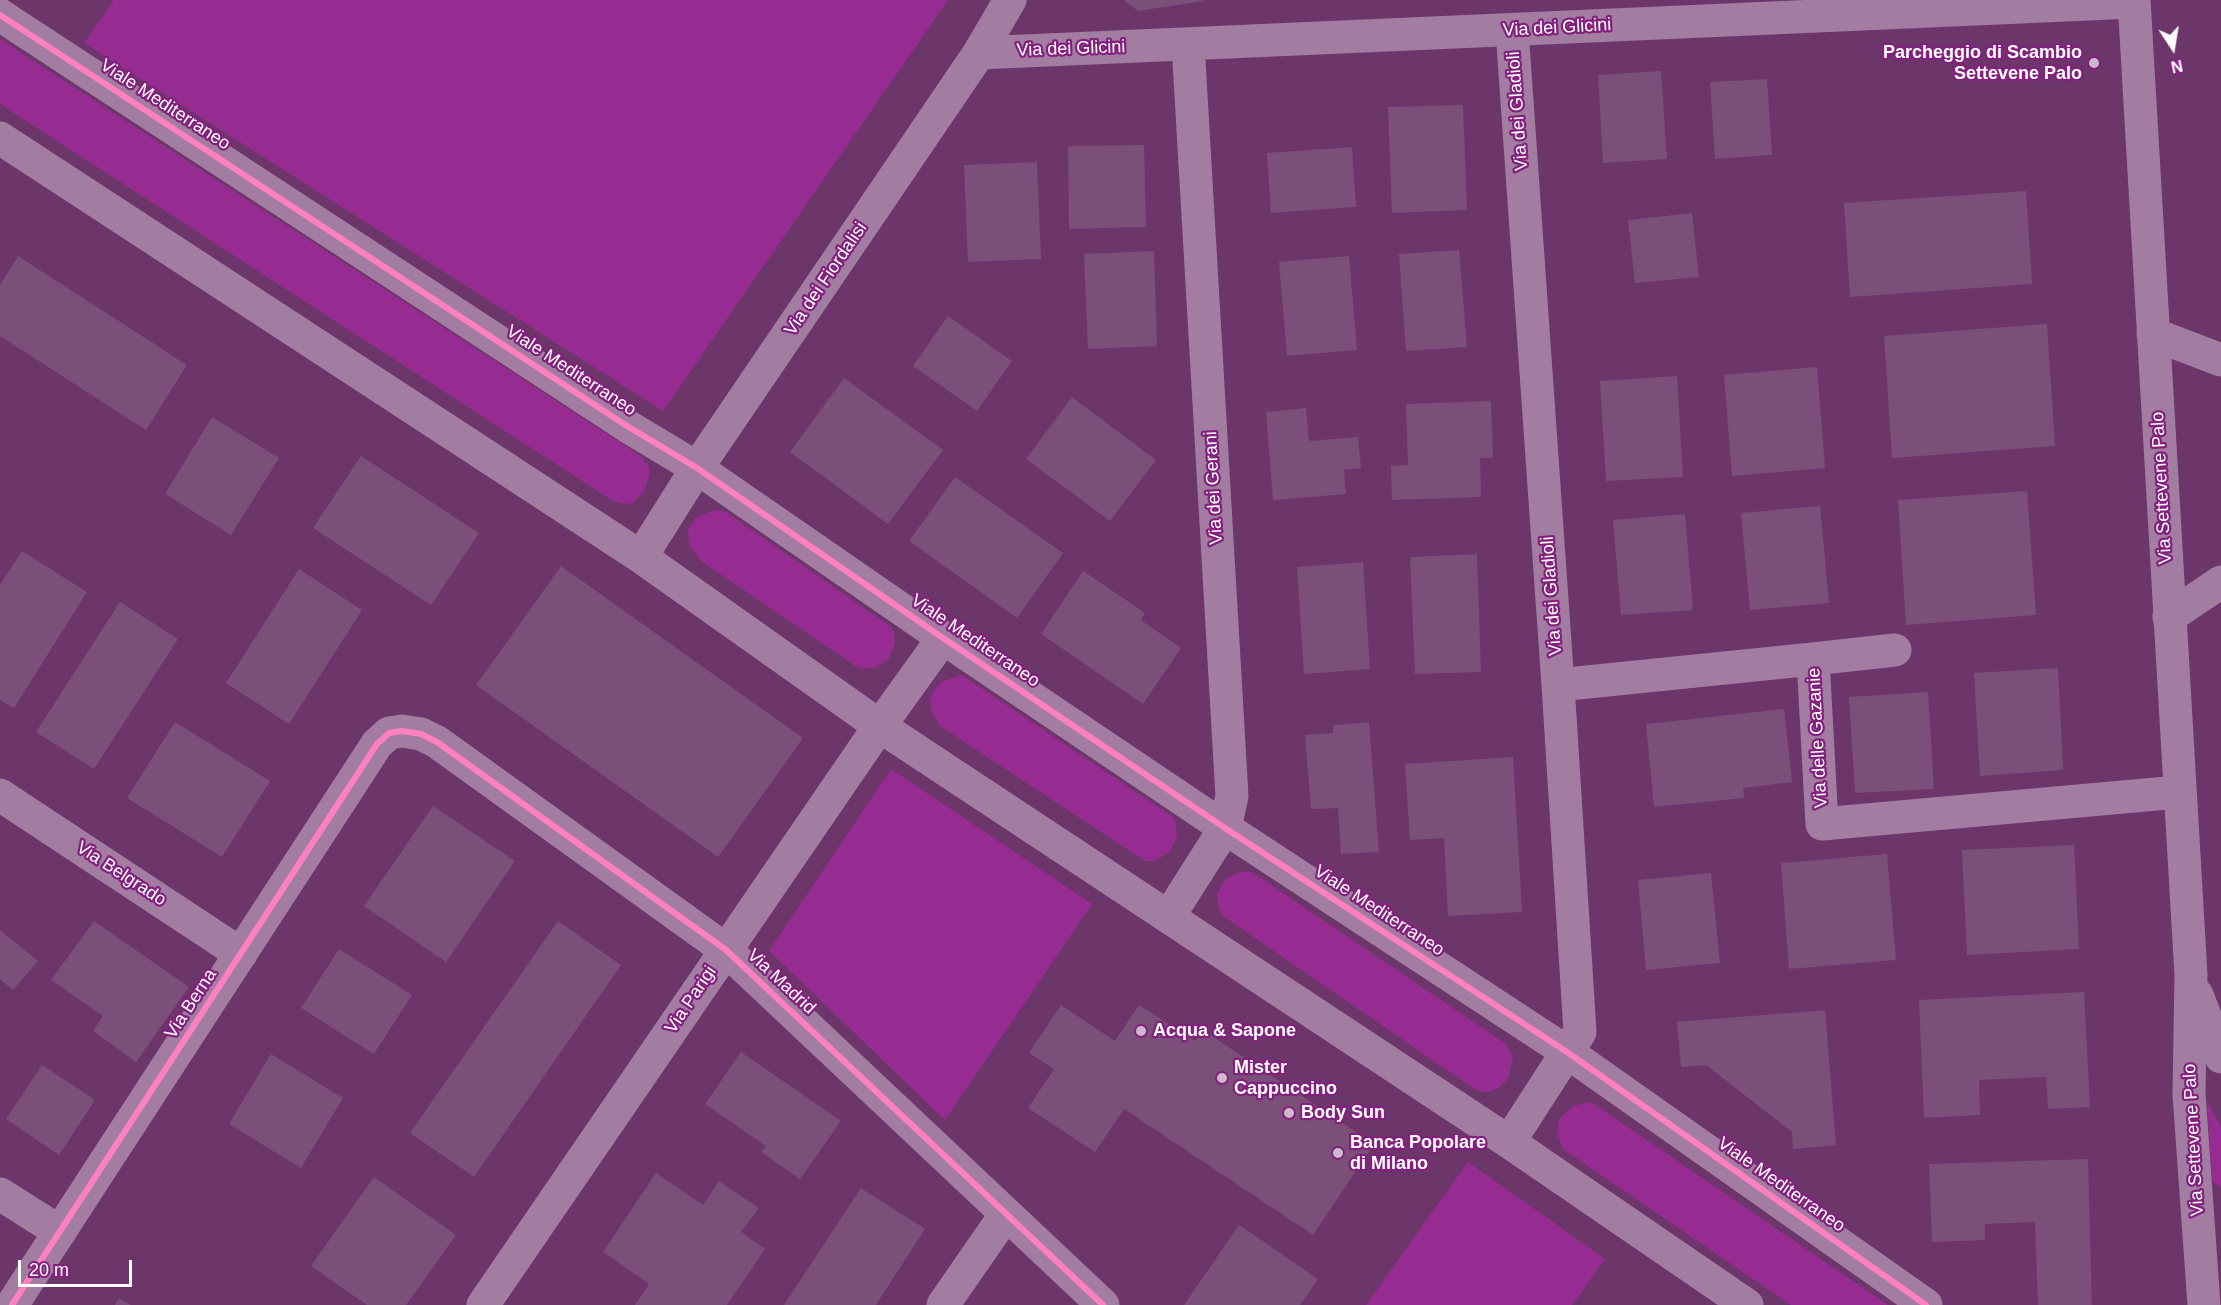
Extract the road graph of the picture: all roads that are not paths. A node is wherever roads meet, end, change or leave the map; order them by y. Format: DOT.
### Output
graph roads {
  1 [pos="1010,0"];
  2 [pos="2134,1"];
  3 [pos="0,15"];
  4 [pos="1512,30"];
  5 [pos="1188,44"];
  6 [pos="979,53"];
  7 [pos="0,138"];
  8 [pos="2153,334"];
  9 [pos="2221,360"];
  10 [pos="697,468"];
  11 [pos="640,557"];
  12 [pos="2221,582"];
  13 [pos="2169,617"];
  14 [pos="943,638"];
  15 [pos="1895,650"];
  16 [pos="1813,659"];
  17 [pos="1558,685"];
  18 [pos="881,727"];
  19 [pos="402,731"];
  20 [pos="2179,792"];
  21 [pos="0,795"];
  22 [pos="1225,828"];
  23 [pos="1169,916"];
  24 [pos="726,950"];
  25 [pos="241,954"];
  26 [pos="2191,975"];
  27 [pos="1567,1052"];
  28 [pos="2221,1057"];
  29 [pos="1509,1142"];
  30 [pos="0,1194"];
  31 [pos="1006,1214"];
  32 [pos="60,1233"];
  33 [pos="12,1305"];
  34 [pos="483,1305"];
  35 [pos="943,1305"];
  36 [pos="1103,1305"];
  37 [pos="1746,1305"];
  38 [pos="1926,1305"];
  39 [pos="2204,1305"];
  1 -- 6 [label="street, Via dei Fiordalisi"];
  2 -- 4 [label="street, Via dei Glicini"];
  2 -- 8 [label="street, Via Settevene Palo"];
  3 -- 10 [label="street, Viale Mediterraneo"];
  4 -- 5 [label="street, Via dei Glicini"];
  4 -- 17 [label="street, Via dei Gladioli"];
  5 -- 6 [label="street, Via dei Glicini"];
  5 -- 22 [label="street, Via dei Gerani"];
  6 -- 10 [label="street, Via dei Fiordalisi"];
  7 -- 11 [label="street"];
  8 -- 9 [label="street"];
  8 -- 13 [label="street, Via Settevene Palo"];
  10 -- 11 [label="street, Via dei Fiordalisi"];
  10 -- 14 [label="street, Viale Mediterraneo"];
  11 -- 18 [label="street"];
  12 -- 13 [label="street"];
  13 -- 20 [label="street, Via Settevene Palo"];
  14 -- 18 [label="street, Via Parigi"];
  14 -- 22 [label="street, Viale Mediterraneo"];
  15 -- 16 [label="street"];
  16 -- 17 [label="street, Via delle Gazanie"];
  16 -- 20 [label="street, Via delle Gazanie"];
  17 -- 27 [label="street, Via dei Gladioli"];
  18 -- 23 [label="street"];
  18 -- 24 [label="street, Via Parigi"];
  19 -- 24 [label="street, Via Madrid"];
  19 -- 25 [label="street, Via Berna"];
  20 -- 26 [label="street, Via Settevene Palo"];
  21 -- 25 [label="street, Via Belgrado"];
  22 -- 23 [label="street, Via dei Gerani"];
  22 -- 27 [label="street, Viale Mediterraneo"];
  23 -- 29 [label="street"];
  24 -- 31 [label="street, Via Madrid"];
  24 -- 34 [label="street, Via Parigi"];
  25 -- 32 [label="street, Via Berna"];
  26 -- 28 [label="street, Via Settevene Palo"];
  26 -- 39 [label="street, Via Settevene Palo"];
  27 -- 29 [label="street, Via dei Gladioli"];
  27 -- 38 [label="street, Viale Mediterraneo"];
  29 -- 37 [label="street"];
  30 -- 32 [label="street"];
  31 -- 35 [label="street"];
  31 -- 36 [label="street, Via Madrid"];
  32 -- 33 [label="street, Via Berna"];
}
